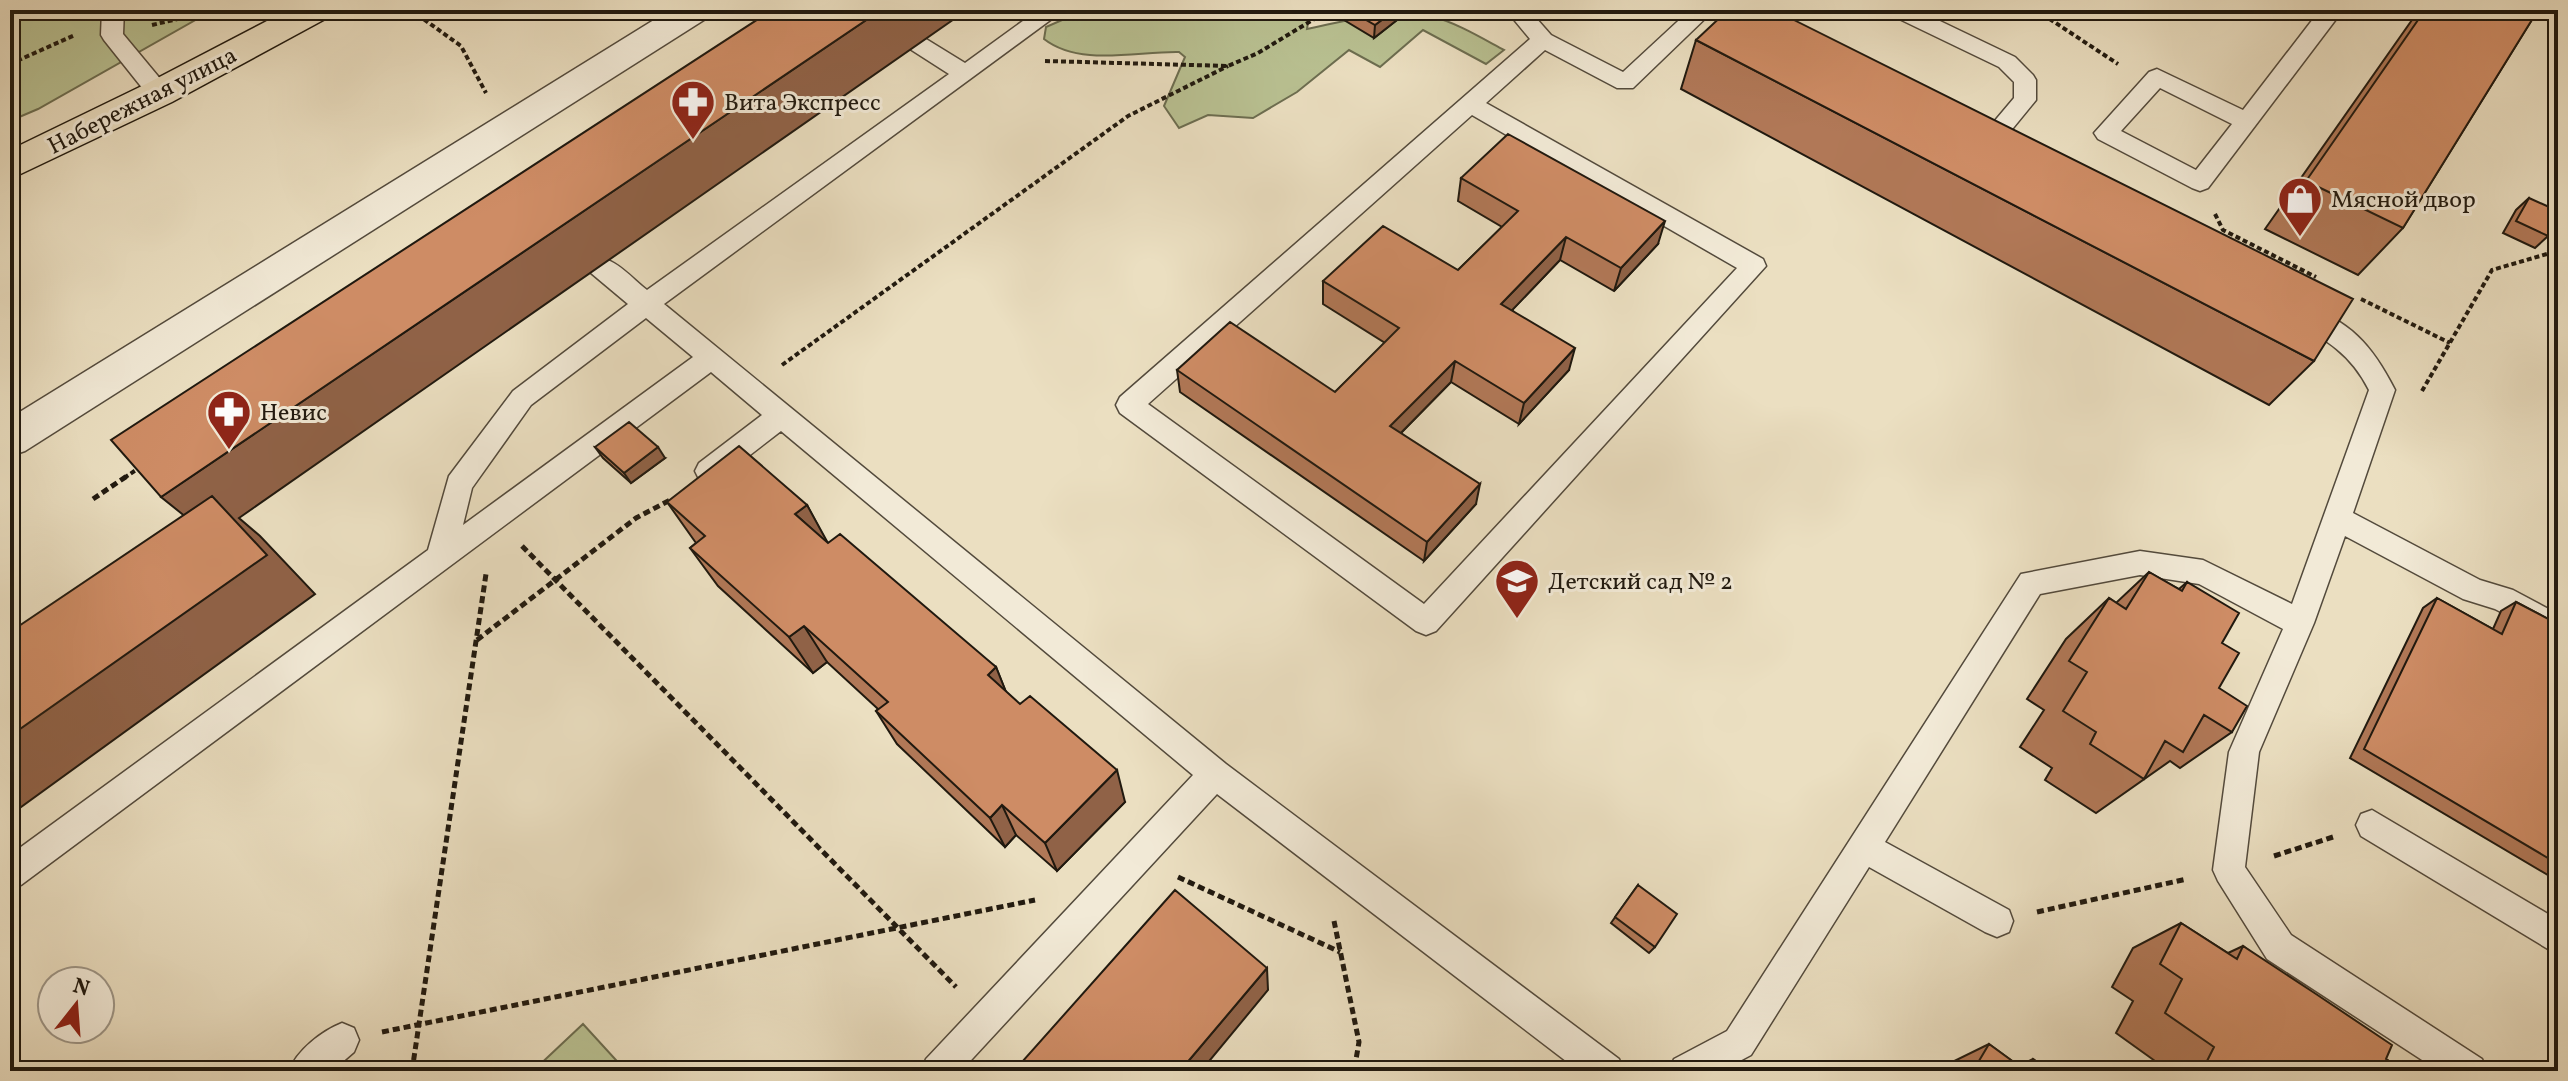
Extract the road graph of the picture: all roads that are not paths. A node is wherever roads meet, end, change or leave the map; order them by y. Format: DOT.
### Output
graph roads {
  1 [pos="315,10"];
  2 [pos="695,10"];
  3 [pos="1053,10"];
  4 [pos="1517,10"];
  5 [pos="1703,10"];
  6 [pos="1899,10"];
  7 [pos="2332,10"];
  8 [pos="113,22"];
  9 [pos="1543,40"];
  10 [pos="918,44"];
  11 [pos="963,72"];
  12 [pos="159,93"];
  13 [pos="1472,105"];
  14 [pos="2247,122"];
  15 [pos="2011,163"];
  16 [pos="10,166"];
  17 [pos="600,266"];
  18 [pos="646,304"];
  19 [pos="2286,306"];
  20 [pos="711,358"];
  21 [pos="781,416"];
  22 [pos="10,439"];
  23 [pos="674,498"];
  24 [pos="2338,519"];
  25 [pos="441,556"];
  26 [pos="2300,623"];
  27 [pos="2558,629"];
  28 [pos="1215,774"];
  29 [pos="2372,825"];
  30 [pos="1863,847"];
  31 [pos="10,874"];
  32 [pos="1997,921"];
  33 [pos="2558,939"];
  34 [pos="342,1040"];
  35 [pos="306,1071"];
  36 [pos="938,1071"];
  37 [pos="1607,1071"];
  38 [pos="1686,1071"];
  39 [pos="2470,1071"];
  1 -- 12 [label="main road, Набережная улица"];
  2 -- 22 [label="street"];
  3 -- 11 [label="lane"];
  4 -- 9 [label="lane"];
  5 -- 9 [label="lane"];
  6 -- 15 [label="lane"];
  7 -- 14 [label="lane"];
  8 -- 12 [label="lane"];
  9 -- 13 [label="lane"];
  10 -- 11 [label="lane"];
  11 -- 18 [label="lane"];
  12 -- 16 [label="main road, Набережная улица"];
  13 -- 13 [label="lane"];
  14 -- 14 [label="lane"];
  17 -- 18 [label="lane"];
  18 -- 20 [label="lane"];
  18 -- 25 [label="lane"];
  19 -- 24 [label="lane"];
  20 -- 21 [label="lane"];
  20 -- 25 [label="lane"];
  21 -- 23 [label="lane"];
  21 -- 28 [label="lane"];
  24 -- 26 [label="lane"];
  24 -- 27 [label="lane"];
  25 -- 31 [label="lane"];
  26 -- 30 [label="lane"];
  26 -- 39 [label="lane"];
  28 -- 36 [label="lane"];
  28 -- 37 [label="lane"];
  29 -- 33 [label="lane"];
  30 -- 32 [label="lane"];
  30 -- 38 [label="lane"];
  34 -- 35 [label="lane"];
}
